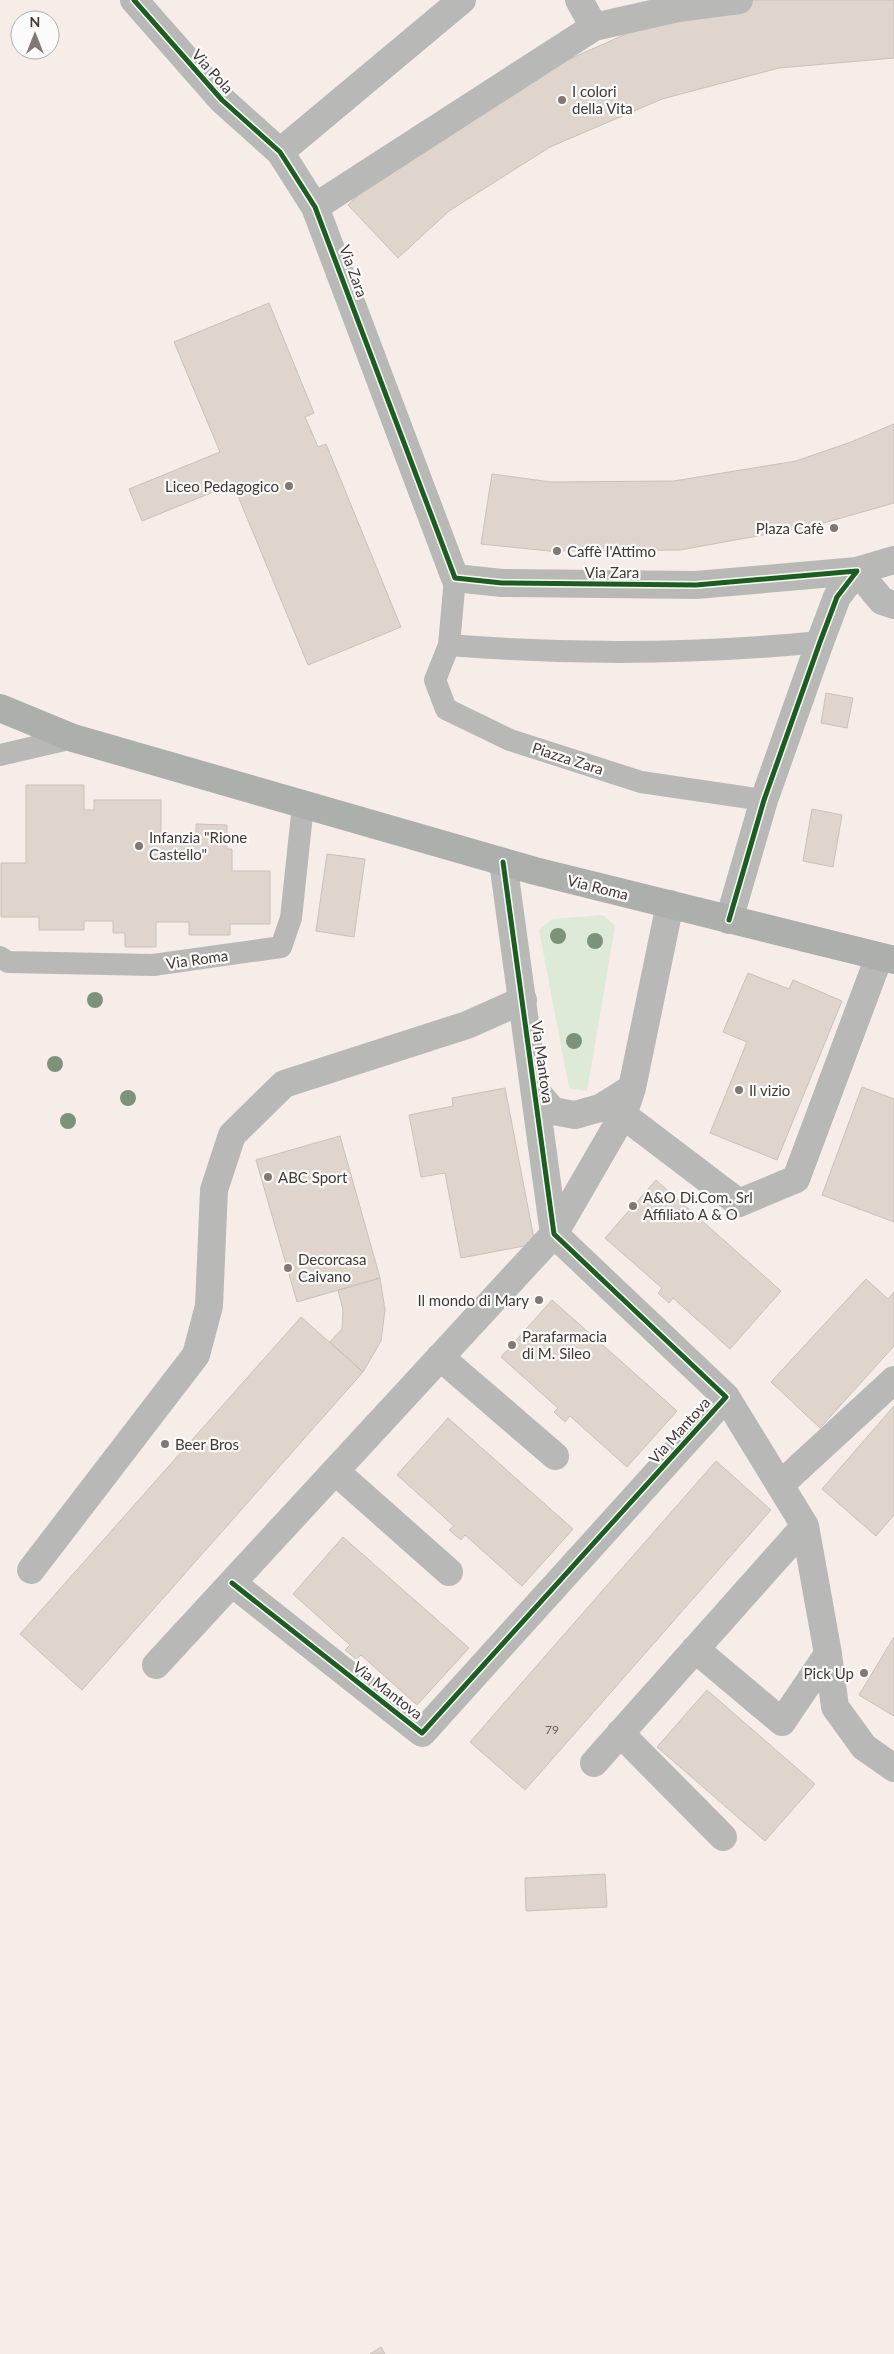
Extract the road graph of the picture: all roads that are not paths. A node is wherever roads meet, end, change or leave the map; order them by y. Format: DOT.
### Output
graph roads {
  1 [pos="134,0"];
  2 [pos="462,0"];
  3 [pos="579,0"];
  4 [pos="739,0"];
  5 [pos="594,27"];
  6 [pos="280,152"];
  7 [pos="315,207"];
  8 [pos="894,560"];
  9 [pos="856,571"];
  10 [pos="455,578"];
  11 [pos="894,605"];
  12 [pos="820,642"];
  13 [pos="448,645"];
  14 [pos="0,708"];
  15 [pos="0,720"];
  16 [pos="37,725"];
  17 [pos="72,738"];
  18 [pos="0,755"];
  19 [pos="764,800"];
  20 [pos="303,805"];
  21 [pos="504,862"];
  22 [pos="670,904"];
  23 [pos="729,920"];
  24 [pos="0,957"];
  25 [pos="886,958"];
  26 [pos="523,1000"];
  27 [pos="632,1088"];
  28 [pos="534,1090"];
  29 [pos="623,1115"];
  30 [pos="554,1234"];
  31 [pos="440,1357"];
  32 [pos="894,1380"];
  33 [pos="726,1397"];
  34 [pos="555,1456"];
  35 [pos="335,1472"];
  36 [pos="780,1485"];
  37 [pos="805,1526"];
  38 [pos="31,1570"];
  39 [pos="450,1572"];
  40 [pos="232,1583"];
  41 [pos="695,1649"];
  42 [pos="828,1654"];
  43 [pos="156,1665"];
  44 [pos="620,1733"];
  45 [pos="594,1762"];
  46 [pos="894,1768"];
  47 [pos="723,1837"];
  1 -- 6 [label="street, Via Pola"];
  2 -- 6 [label="street"];
  3 -- 5 [label="street"];
  4 -- 5 [label="street"];
  5 -- 7 [label="street"];
  6 -- 7 [label="street, Via Zara"];
  7 -- 10 [label="street, Via Zara"];
  8 -- 9 [label="street, Via Zara"];
  9 -- 10 [label="street, Via Zara"];
  9 -- 11 [label="street"];
  9 -- 12 [label="street"];
  10 -- 13 [label="lane, Piazza Zara"];
  12 -- 13 [label="lane"];
  12 -- 19 [label="street"];
  13 -- 19 [label="lane, Piazza Zara"];
  14 -- 16 [label="street, Via Roma"];
  15 -- 16 [label="street, Via Roma"];
  16 -- 17 [label="street, Via Roma"];
  17 -- 18 [label="lane, Via Roma"];
  17 -- 20 [label="street, Via Roma"];
  19 -- 23 [label="street"];
  20 -- 21 [label="street, Via Roma"];
  20 -- 24 [label="lane, Via Roma"];
  21 -- 22 [label="street, Via Roma"];
  21 -- 26 [label="street, Via Mantova"];
  22 -- 23 [label="street, Via Roma"];
  22 -- 27 [label="street"];
  23 -- 25 [label="street, Via Roma"];
  25 -- 29 [label="street"];
  26 -- 28 [label="street, Via Mantova"];
  26 -- 38 [label="street, Via Mantova"];
  27 -- 28 [label="street"];
  27 -- 29 [label="street"];
  28 -- 30 [label="street, Via Mantova"];
  29 -- 30 [label="street"];
  30 -- 31 [label="street"];
  30 -- 33 [label="street, Via Mantova"];
  31 -- 34 [label="street"];
  31 -- 35 [label="street"];
  32 -- 36 [label="street"];
  33 -- 36 [label="street, Via Mantova"];
  33 -- 40 [label="street, Via Mantova"];
  35 -- 39 [label="street"];
  35 -- 40 [label="street"];
  36 -- 37 [label="street, Via Mantova"];
  37 -- 41 [label="street"];
  37 -- 42 [label="street, Via Mantova"];
  40 -- 43 [label="street"];
  41 -- 42 [label="street"];
  41 -- 44 [label="street"];
  42 -- 46 [label="street, Via Mantova"];
  44 -- 45 [label="street"];
  44 -- 47 [label="street"];
}
